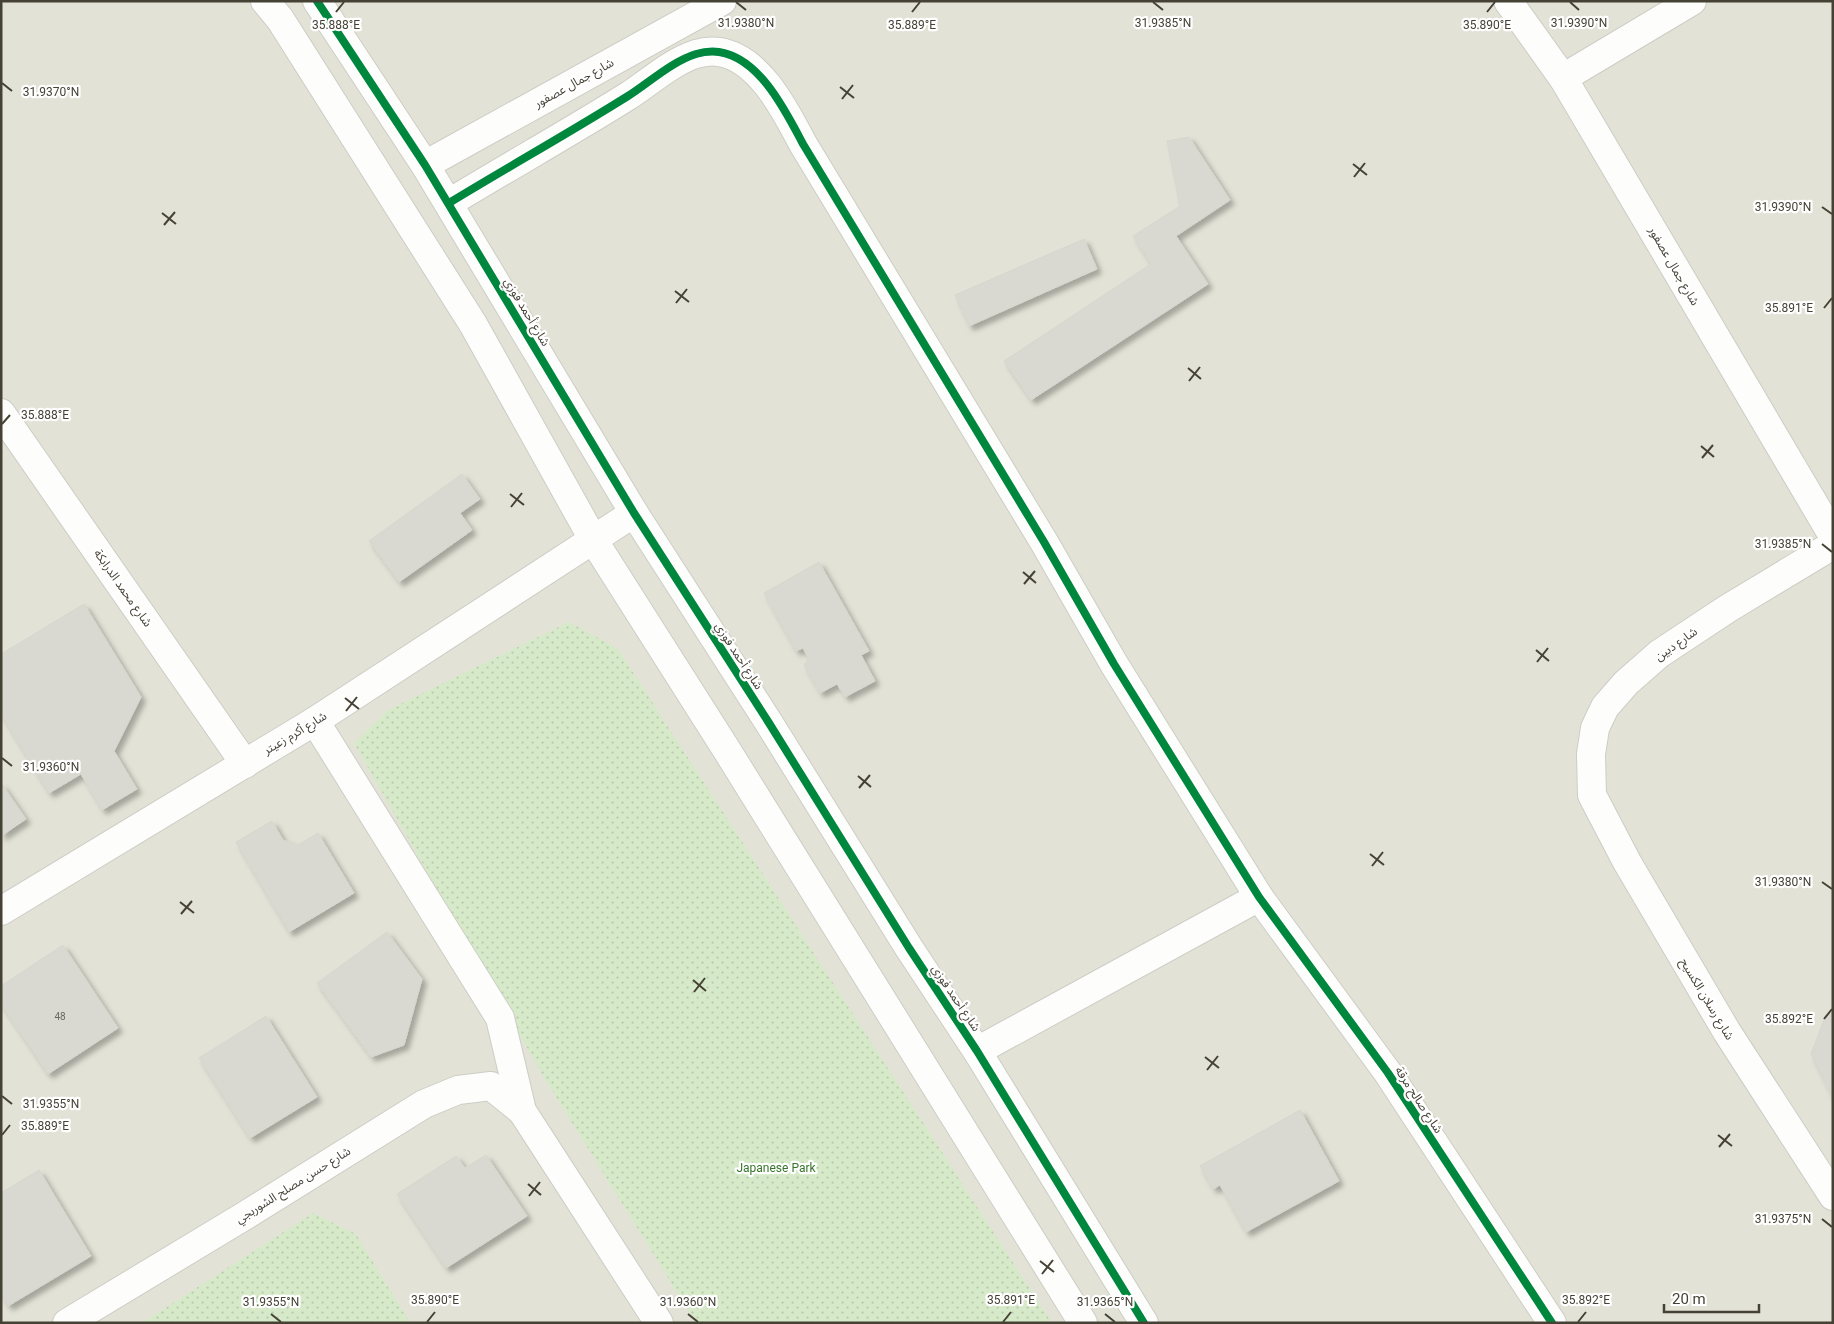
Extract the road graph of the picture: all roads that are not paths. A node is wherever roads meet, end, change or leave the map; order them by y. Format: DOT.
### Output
graph roads {
  1 [pos="312,1"];
  2 [pos="317,1"];
  3 [pos="722,1"];
  4 [pos="1508,1"];
  5 [pos="1692,1"];
  6 [pos="273,10"];
  7 [pos="1563,78"];
  8 [pos="425,165"];
  9 [pos="449,203"];
  10 [pos="1,413"];
  11 [pos="634,514"];
  12 [pos="1833,536"];
  13 [pos="594,541"];
  14 [pos="1833,545"];
  15 [pos="315,721"];
  16 [pos="245,764"];
  17 [pos="1592,795"];
  18 [pos="1259,897"];
  19 [pos="1,912"];
  20 [pos="977,1051"];
  21 [pos="522,1111"];
  22 [pos="1833,1196"];
  23 [pos="67,1323"];
  24 [pos="659,1323"];
  25 [pos="1083,1323"];
  26 [pos="1144,1323"];
  27 [pos="1552,1323"];
  1 -- 6 [label="street"];
  2 -- 8 [label="street, شارع أحمد فوزي"];
  3 -- 8 [label="street, شارع جمال عصفور"];
  4 -- 7 [label="street, شارع جمال عصفور"];
  5 -- 7 [label="street"];
  6 -- 13 [label="street"];
  7 -- 12 [label="street, شارع جمال عصفور"];
  8 -- 9 [label="street, شارع أحمد فوزي"];
  9 -- 11 [label="street, شارع أحمد فوزي"];
  9 -- 18 [label="street, شارع صالح مرقة"];
  10 -- 16 [label="street, شارع محمد الدرابكة"];
  11 -- 13 [label="street, شارع أكرم زعيتر"];
  11 -- 20 [label="street, شارع أحمد فوزي"];
  13 -- 15 [label="street, شارع أكرم زعيتر"];
  13 -- 25 [label="street"];
  14 -- 17 [label="street, شارع دبين"];
  15 -- 16 [label="street, شارع أكرم زعيتر"];
  15 -- 21 [label="street, شارع حسن مصلح الشوربجي"];
  16 -- 19 [label="street, شارع أكرم زعيتر"];
  17 -- 22 [label="street, شارع رسلان الكسيح"];
  18 -- 20 [label="street"];
  18 -- 27 [label="street, شارع صالح مرقة"];
  20 -- 26 [label="street, شارع أحمد فوزي"];
  21 -- 23 [label="street, شارع حسن مصلح الشوربجي"];
  21 -- 24 [label="street, شارع حسن مصلح الشوربجي"];
}
